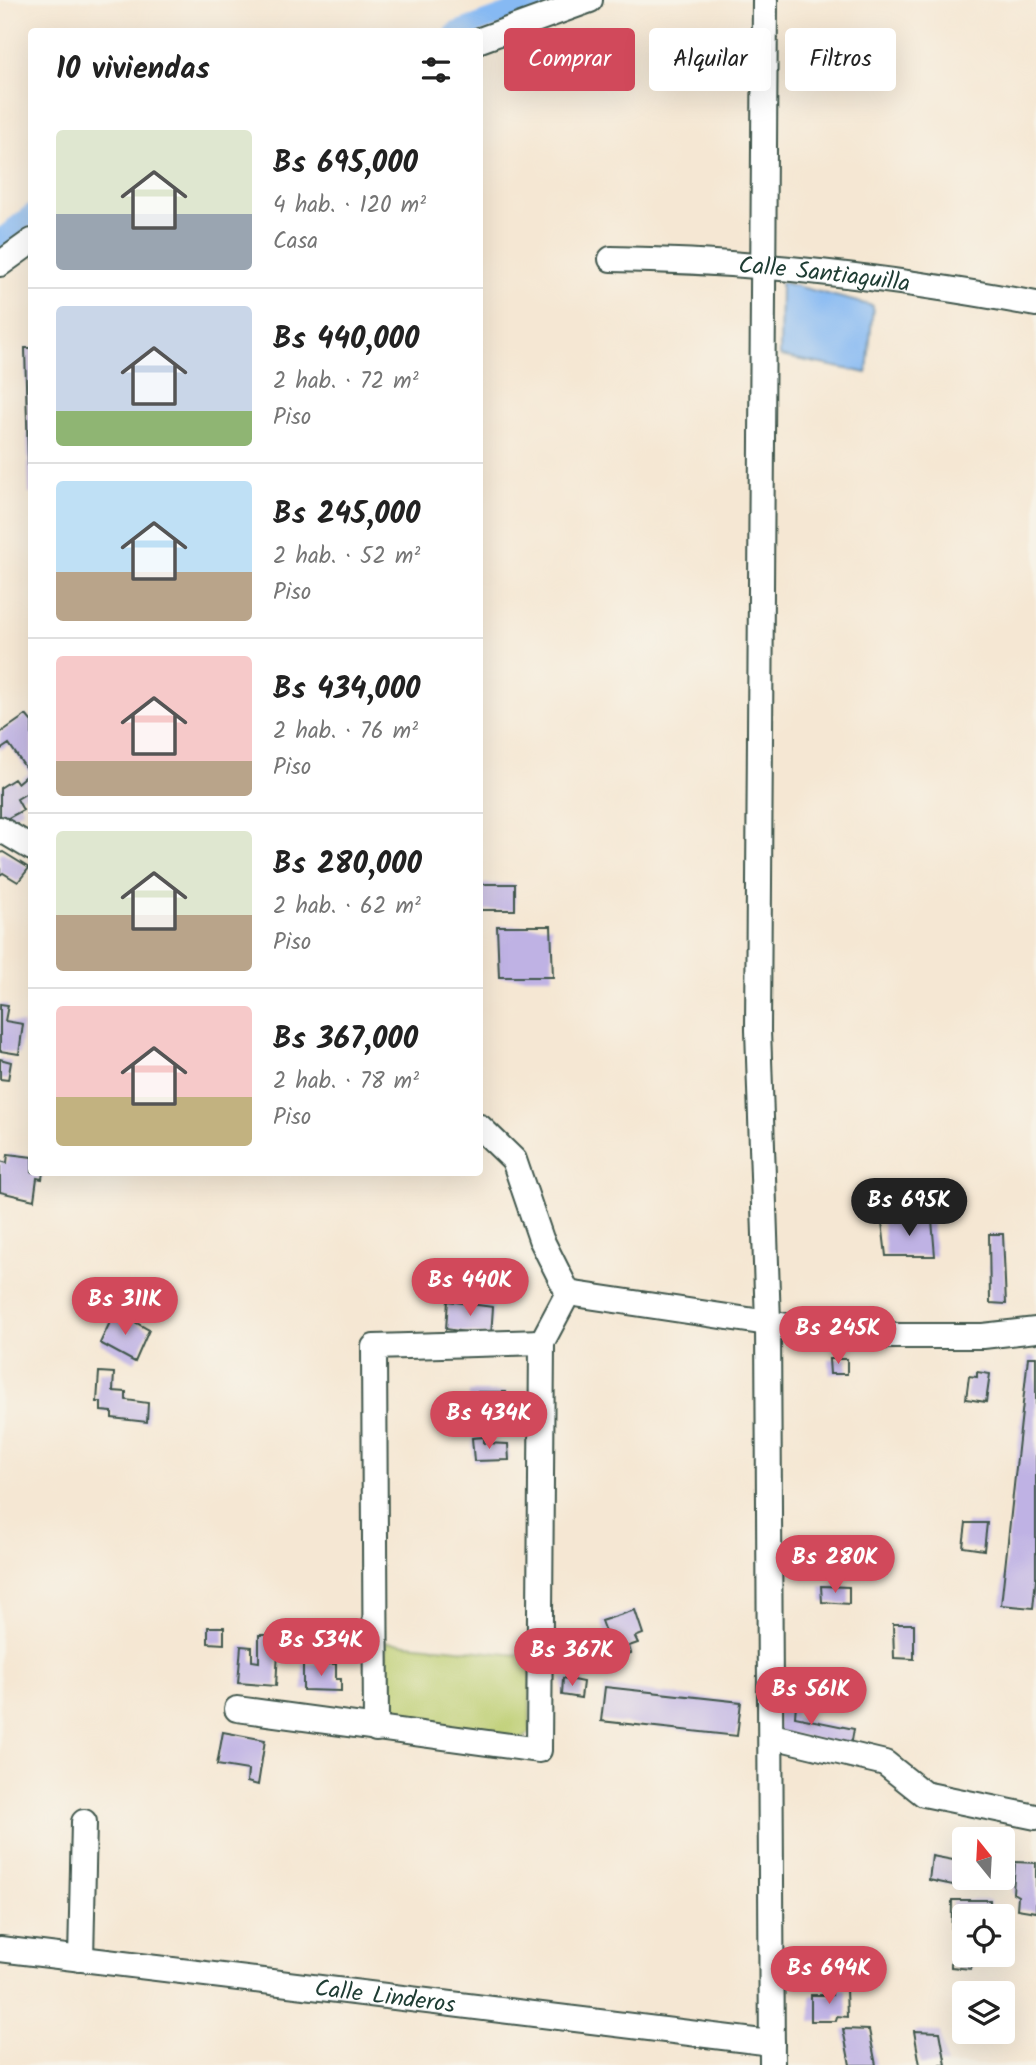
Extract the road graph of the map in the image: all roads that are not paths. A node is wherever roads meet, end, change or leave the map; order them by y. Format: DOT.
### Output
graph roads {
  1 [pos="590,0"];
  2 [pos="765,0"];
  3 [pos="483,39"];
  4 [pos="28,244"];
  5 [pos="611,259"];
  6 [pos="0,264"];
  7 [pos="763,265"];
  8 [pos="1036,304"];
  9 [pos="0,829"];
  10 [pos="28,846"];
  11 [pos="483,1130"];
  12 [pos="568,1293"];
  13 [pos="768,1322"];
  14 [pos="1036,1330"];
  15 [pos="542,1342"];
  16 [pos="237,1709"];
  17 [pos="376,1729"];
  18 [pos="772,1736"];
  19 [pos="1036,1817"];
  20 [pos="84,1822"];
  21 [pos="0,1949"];
  22 [pos="81,1959"];
  23 [pos="772,2054"];
  1 -- 3 [label="street"];
  2 -- 7 [label="street"];
  4 -- 6 [label="street"];
  5 -- 7 [label="street, Calle Santiaguilla"];
  7 -- 8 [label="street, Calle Santiaguilla"];
  7 -- 13 [label="street"];
  9 -- 10 [label="street"];
  11 -- 12 [label="street"];
  12 -- 13 [label="street"];
  12 -- 15 [label="street"];
  13 -- 14 [label="street"];
  13 -- 18 [label="street"];
  15 -- 17 [label="street"];
  15 -- 17 [label="street"];
  16 -- 17 [label="street"];
  18 -- 19 [label="street"];
  18 -- 23 [label="street"];
  20 -- 22 [label="street"];
  21 -- 22 [label="street, Calle Linderos"];
  22 -- 23 [label="street, Calle Linderos"];
}
